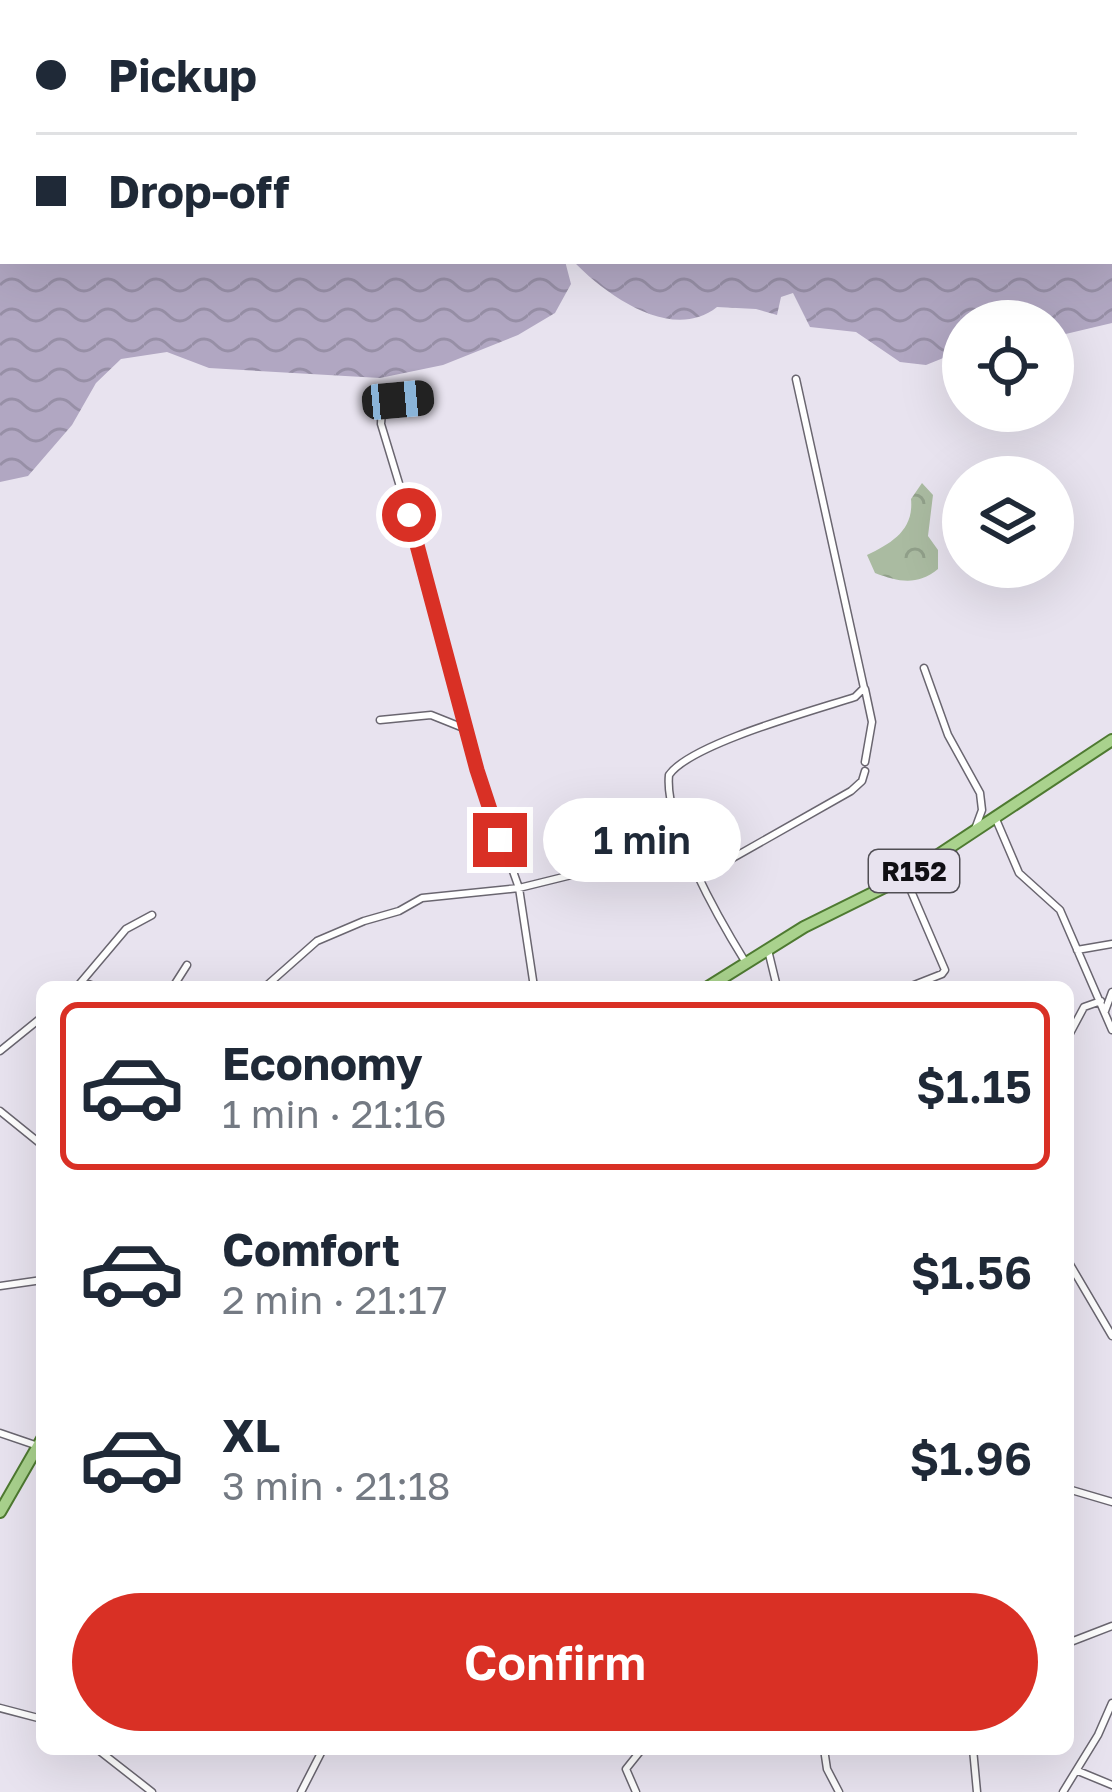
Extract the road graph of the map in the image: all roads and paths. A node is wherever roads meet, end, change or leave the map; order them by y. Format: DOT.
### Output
graph roads {
  1 [pos="796,379"];
  2 [pos="423,398"];
  3 [pos="924,668"];
  4 [pos="864,688"];
  5 [pos="380,720"];
  6 [pos="466,729"];
  7 [pos="1112,740"];
  8 [pos="995,817"];
  9 [pos="973,832"];
  10 [pos="685,847"];
  11 [pos="700,876"];
  12 [pos="905,877"];
  13 [pos="519,888"];
  14 [pos="152,914"];
  15 [pos="1112,944"];
  16 [pos="768,950"];
  17 [pos="1077,950"];
  18 [pos="746,963"];
  19 [pos="188,965"];
  20 [pos="83,981"];
  21 [pos="177,981"];
  22 [pos="272,981"];
  23 [pos="533,981"];
  24 [pos="718,981"];
  25 [pos="776,981"];
  26 [pos="922,981"];
  27 [pos="1112,992"];
  28 [pos="1101,1001"];
  29 [pos="1104,1012"];
  30 [pos="36,1021"];
  31 [pos="1074,1026"];
  32 [pos="1112,1030"];
  33 [pos="0,1052"];
  34 [pos="0,1111"];
  35 [pos="36,1140"];
  36 [pos="1074,1271"];
  37 [pos="36,1281"];
  38 [pos="0,1286"];
  39 [pos="1112,1336"];
  40 [pos="0,1432"];
  41 [pos="36,1444"];
  42 [pos="36,1454"];
  43 [pos="1074,1491"];
  44 [pos="1112,1502"];
  45 [pos="0,1512"];
  46 [pos="1112,1626"];
  47 [pos="1074,1641"];
  48 [pos="1112,1702"];
  49 [pos="0,1708"];
  50 [pos="36,1717"];
  51 [pos="105,1755"];
  52 [pos="320,1755"];
  53 [pos="640,1755"];
  54 [pos="825,1755"];
  55 [pos="973,1755"];
  56 [pos="1078,1771"];
  57 [pos="1112,1785"];
  58 [pos="152,1792"];
  59 [pos="301,1792"];
  60 [pos="636,1792"];
  61 [pos="839,1792"];
  62 [pos="976,1792"];
  63 [pos="1063,1792"];
  1 -- 4 [label="street"];
  2 -- 6 [label="street"];
  3 -- 9 [label="street"];
  4 -- 10 [label="street"];
  4 -- 11 [label="street"];
  5 -- 6 [label="street"];
  6 -- 13 [label="street"];
  7 -- 8 [label="main road, R152"];
  8 -- 9 [label="main road, R152"];
  8 -- 17 [label="street"];
  9 -- 12 [label="main road, R152"];
  10 -- 11 [label="street"];
  10 -- 13 [label="street"];
  11 -- 18 [label="street"];
  12 -- 16 [label="main road, R152"];
  12 -- 26 [label="street"];
  13 -- 22 [label="street"];
  13 -- 23 [label="street"];
  14 -- 20 [label="street"];
  15 -- 17 [label="street"];
  16 -- 18 [label="main road, R152"];
  16 -- 25 [label="street"];
  17 -- 28 [label="street"];
  18 -- 24 [label="main road, R152"];
  19 -- 21 [label="street"];
  27 -- 29 [label="street"];
  28 -- 29 [label="street"];
  28 -- 31 [label="street"];
  29 -- 32 [label="street"];
  30 -- 33 [label="street"];
  34 -- 35 [label="street"];
  36 -- 39 [label="street"];
  37 -- 38 [label="street"];
  40 -- 41 [label="street"];
  42 -- 45 [label="main road"];
  43 -- 44 [label="street"];
  46 -- 47 [label="street"];
  48 -- 56 [label="street"];
  49 -- 50 [label="street"];
  51 -- 58 [label="street"];
  52 -- 59 [label="street"];
  53 -- 60 [label="street"];
  54 -- 61 [label="street"];
  55 -- 62 [label="street"];
  56 -- 57 [label="street"];
  56 -- 63 [label="street"];
}
